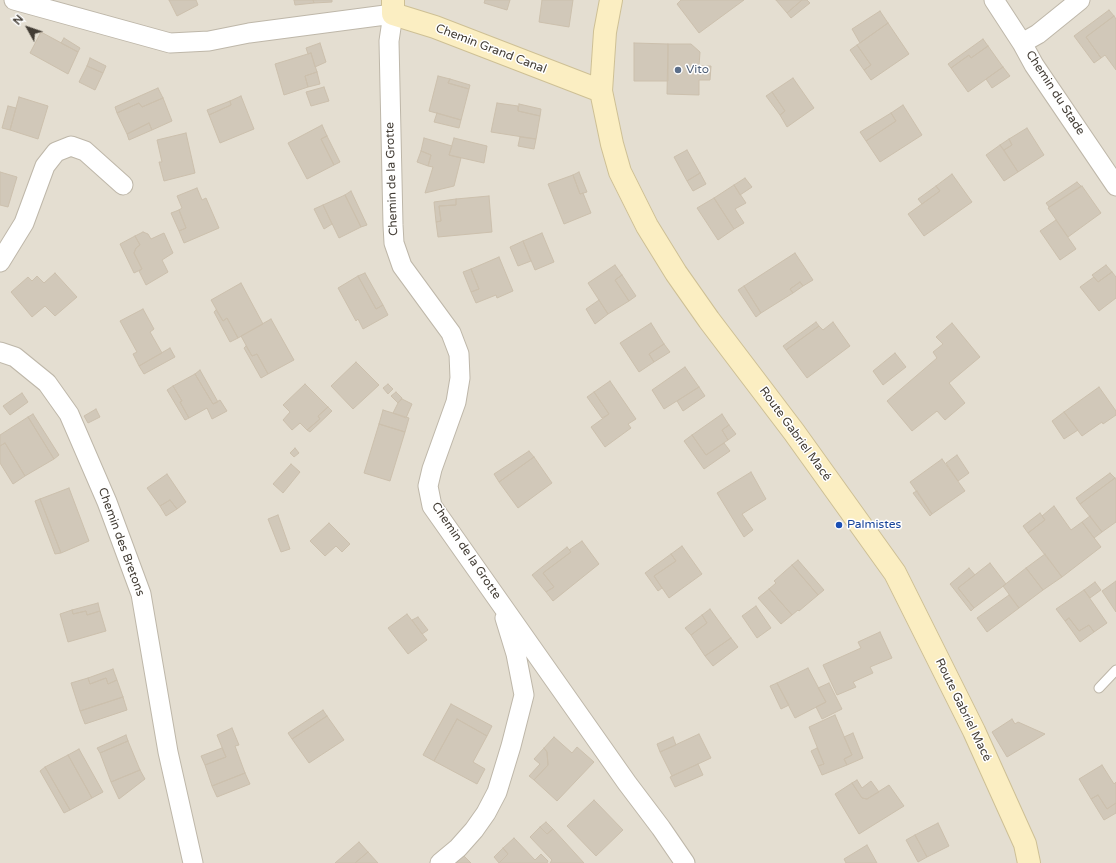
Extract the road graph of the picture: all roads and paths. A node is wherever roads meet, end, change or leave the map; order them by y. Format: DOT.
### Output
graph roads {
  1 [pos="14,0"];
  2 [pos="611,0"];
  3 [pos="994,0"];
  4 [pos="1080,0"];
  5 [pos="393,7"];
  6 [pos="1022,43"];
  7 [pos="601,90"];
  8 [pos="123,185"];
  9 [pos="1116,186"];
  10 [pos="0,262"];
  11 [pos="0,352"];
  12 [pos="500,601"];
  13 [pos="1116,670"];
  14 [pos="1099,688"];
  15 [pos="193,863"];
  16 [pos="440,863"];
  17 [pos="685,863"];
  18 [pos="1029,863"];
  1 -- 5 [label="street"];
  2 -- 7 [label="main road, Route Gabriel Macé"];
  3 -- 6 [label="street, Chemin du Stade"];
  4 -- 6 [label="street"];
  5 -- 7 [label="main road, Chemin Grand Canal"];
  5 -- 12 [label="street, Chemin de la Grotte"];
  6 -- 9 [label="street, Chemin du Stade"];
  7 -- 18 [label="main road, Route Gabriel Macé"];
  8 -- 10 [label="street"];
  11 -- 15 [label="street, Chemin des Bretons"];
  12 -- 16 [label="street"];
  12 -- 17 [label="street, Chemin de la Grotte"];
  13 -- 14 [label="lane"];
}
